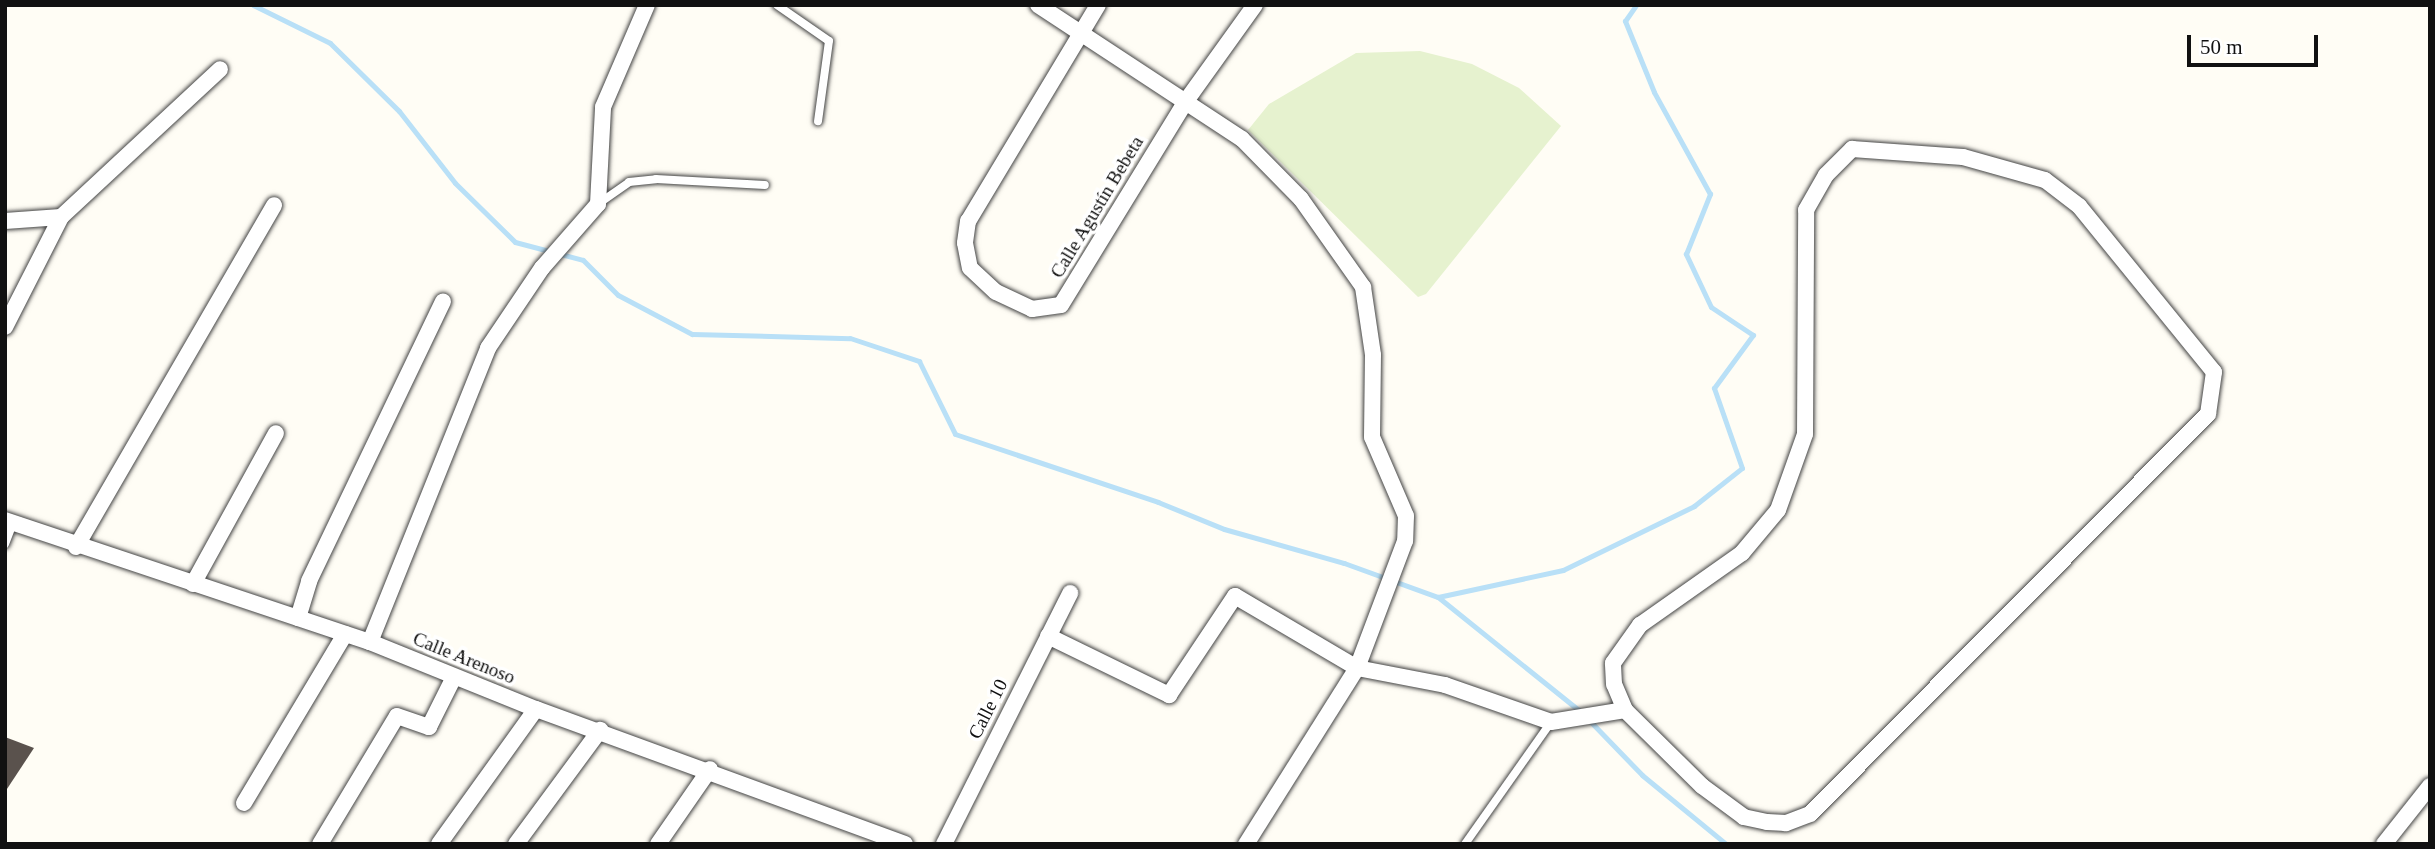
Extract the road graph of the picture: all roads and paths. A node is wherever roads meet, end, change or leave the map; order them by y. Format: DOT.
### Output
graph roads {
  1 [pos="647,5"];
  2 [pos="777,5"];
  3 [pos="1038,5"];
  4 [pos="1098,5"];
  5 [pos="1255,5"];
  6 [pos="1077,33"];
  7 [pos="220,69"];
  8 [pos="1186,101"];
  9 [pos="818,121"];
  10 [pos="765,185"];
  11 [pos="598,204"];
  12 [pos="274,205"];
  13 [pos="61,217"];
  14 [pos="5,221"];
  15 [pos="443,301"];
  16 [pos="5,327"];
  17 [pos="276,433"];
  18 [pos="9,522"];
  19 [pos="5,544"];
  20 [pos="76,547"];
  21 [pos="193,584"];
  22 [pos="1070,593"];
  23 [pos="298,618"];
  24 [pos="345,634"];
  25 [pos="1048,636"];
  26 [pos="370,642"];
  27 [pos="1357,668"];
  28 [pos="454,677"];
  29 [pos="536,709"];
  30 [pos="1625,710"];
  31 [pos="1557,721"];
  32 [pos="600,730"];
  33 [pos="710,769"];
  34 [pos="2430,786"];
  35 [pos="244,803"];
  36 [pos="871,837"];
  37 [pos="320,844"];
  38 [pos="439,844"];
  39 [pos="516,844"];
  40 [pos="659,844"];
  41 [pos="905,844"];
  42 [pos="944,844"];
  43 [pos="1246,844"];
  44 [pos="1465,844"];
  45 [pos="2384,844"];
  1 -- 11 [label="street"];
  2 -- 9 [label="lane"];
  3 -- 6 [label="street"];
  4 -- 6 [label="street, Calle Agustín Bebeta"];
  5 -- 8 [label="street, Calle Agustín Bebeta"];
  6 -- 8 [label="street"];
  6 -- 8 [label="street, Calle Agustín Bebeta"];
  7 -- 13 [label="street"];
  8 -- 27 [label="street"];
  10 -- 11 [label="lane"];
  11 -- 26 [label="street"];
  12 -- 20 [label="street"];
  13 -- 14 [label="street"];
  13 -- 16 [label="street"];
  15 -- 23 [label="street"];
  17 -- 21 [label="street"];
  18 -- 19 [label="lane"];
  18 -- 20 [label="street, Calle Arenoso"];
  20 -- 21 [label="street, Calle Arenoso"];
  21 -- 23 [label="street, Calle Arenoso"];
  22 -- 25 [label="street, Calle 10"];
  23 -- 24 [label="street, Calle Arenoso"];
  24 -- 26 [label="street, Calle Arenoso"];
  24 -- 35 [label="street"];
  25 -- 27 [label="street"];
  25 -- 42 [label="street, Calle 10"];
  26 -- 28 [label="street, Calle Arenoso"];
  27 -- 31 [label="street"];
  27 -- 43 [label="street"];
  28 -- 29 [label="street, Calle Arenoso"];
  28 -- 37 [label="street"];
  29 -- 32 [label="street, Calle Arenoso"];
  29 -- 38 [label="street"];
  30 -- 30 [label="street"];
  30 -- 31 [label="street"];
  31 -- 44 [label="lane"];
  32 -- 33 [label="street, Calle Arenoso"];
  32 -- 39 [label="street"];
  33 -- 36 [label="street, Calle Arenoso"];
  33 -- 40 [label="street"];
  34 -- 45 [label="street"];
  36 -- 41 [label="street, Calle Arenoso"];
}
